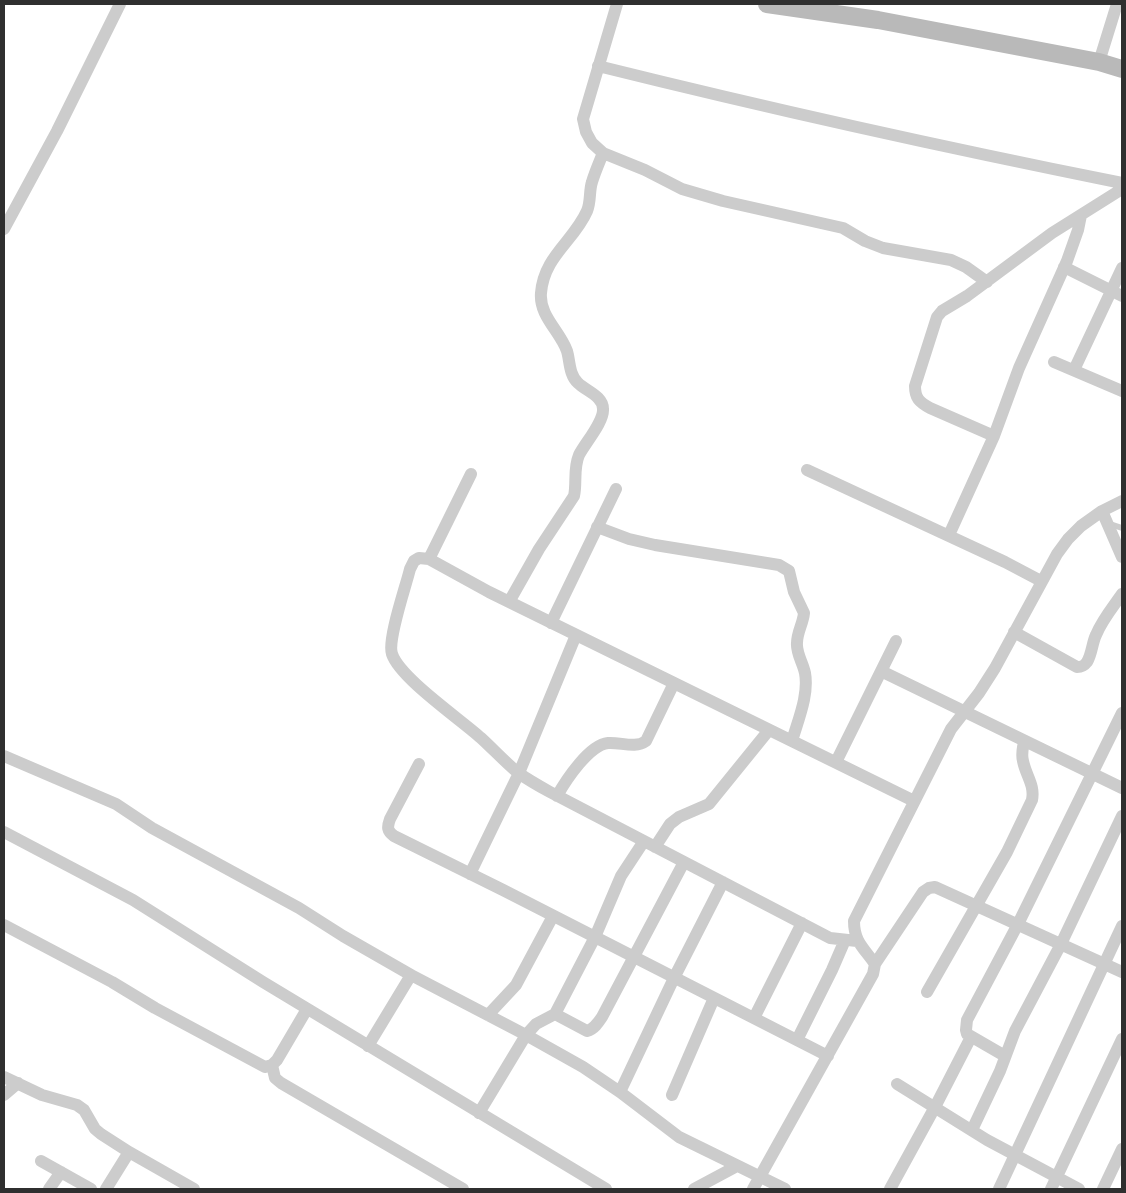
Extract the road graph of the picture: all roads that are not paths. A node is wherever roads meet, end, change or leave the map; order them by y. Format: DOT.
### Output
graph roads {
  1 [pos="120,4"];
  2 [pos="617,4"];
  3 [pos="767,4"];
  4 [pos="1115,4"];
  5 [pos="1099,62"];
  6 [pos="598,66"];
  7 [pos="1122,69"];
  8 [pos="603,153"];
  9 [pos="1122,183"];
  10 [pos="1122,189"];
  11 [pos="1082,215"];
  12 [pos="4,229"];
  13 [pos="1064,267"];
  14 [pos="1122,268"];
  15 [pos="987,282"];
  16 [pos="1117,293"];
  17 [pos="1054,362"];
  18 [pos="1074,370"];
  19 [pos="1122,391"];
  20 [pos="994,436"];
  21 [pos="806,470"];
  22 [pos="471,474"];
  23 [pos="616,488"];
  24 [pos="1122,501"];
  25 [pos="1105,517"];
  26 [pos="598,527"];
  27 [pos="1122,528"];
  28 [pos="949,535"];
  29 [pos="1122,557"];
  30 [pos="429,559"];
  31 [pos="1041,581"];
  32 [pos="1122,594"];
  33 [pos="509,602"];
  34 [pos="551,623"];
  35 [pos="1014,632"];
  36 [pos="576,635"];
  37 [pos="896,641"];
  38 [pos="882,671"];
  39 [pos="674,683"];
  40 [pos="963,712"];
  41 [pos="1122,713"];
  42 [pos="769,730"];
  43 [pos="792,741"];
  44 [pos="1024,741"];
  45 [pos="4,756"];
  46 [pos="836,762"];
  47 [pos="419,764"];
  48 [pos="519,773"];
  49 [pos="1092,773"];
  50 [pos="1122,788"];
  51 [pos="557,796"];
  52 [pos="914,801"];
  53 [pos="1122,816"];
  54 [pos="4,832"];
  55 [pos="644,841"];
  56 [pos="655,847"];
  57 [pos="684,862"];
  58 [pos="470,874"];
  59 [pos="723,882"];
  60 [pos="976,905"];
  61 [pos="553,916"];
  62 [pos="802,924"];
  63 [pos="1018,924"];
  64 [pos="4,925"];
  65 [pos="1122,926"];
  66 [pos="595,937"];
  67 [pos="851,940"];
  68 [pos="1061,944"];
  69 [pos="633,957"];
  70 [pos="875,964"];
  71 [pos="1104,964"];
  72 [pos="1122,972"];
  73 [pos="411,975"];
  74 [pos="674,978"];
  75 [pos="927,992"];
  76 [pos="714,998"];
  77 [pos="307,1009"];
  78 [pos="555,1014"];
  79 [pos="488,1015"];
  80 [pos="754,1018"];
  81 [pos="526,1034"];
  82 [pos="971,1037"];
  83 [pos="1122,1039"];
  84 [pos="797,1040"];
  85 [pos="368,1046"];
  86 [pos="828,1056"];
  87 [pos="1006,1056"];
  88 [pos="272,1065"];
  89 [pos="4,1077"];
  90 [pos="18,1083"];
  91 [pos="897,1084"];
  92 [pos="620,1092"];
  93 [pos="4,1095"];
  94 [pos="672,1095"];
  95 [pos="935,1107"];
  96 [pos="479,1113"];
  97 [pos="972,1130"];
  98 [pos="1122,1149"];
  99 [pos="129,1152"];
  100 [pos="1015,1155"];
  101 [pos="42,1161"];
  102 [pos="737,1166"];
  103 [pos="61,1172"];
  104 [pos="1057,1178"];
  105 [pos="757,1184"];
  106 [pos="176,1185"];
  107 [pos="49,1189"];
  108 [pos="91,1189"];
  109 [pos="106,1189"];
  110 [pos="194,1189"];
  111 [pos="463,1189"];
  112 [pos="606,1189"];
  113 [pos="694,1189"];
  114 [pos="785,1189"];
  115 [pos="890,1189"];
  116 [pos="999,1189"];
  117 [pos="1051,1189"];
  118 [pos="1079,1189"];
  119 [pos="1104,1189"];
  1 -- 12 [label="street"];
  2 -- 6 [label="street"];
  3 -- 5 [label="street"];
  4 -- 5 [label="street"];
  5 -- 7 [label="street"];
  6 -- 8 [label="street"];
  6 -- 9 [label="street"];
  8 -- 15 [label="street"];
  8 -- 33 [label="street"];
  10 -- 11 [label="street"];
  11 -- 13 [label="street"];
  11 -- 15 [label="street"];
  13 -- 16 [label="street"];
  13 -- 20 [label="street"];
  14 -- 16 [label="street"];
  15 -- 20 [label="street"];
  16 -- 18 [label="street"];
  17 -- 18 [label="street"];
  18 -- 19 [label="street"];
  20 -- 28 [label="street"];
  21 -- 28 [label="street"];
  22 -- 30 [label="street"];
  23 -- 26 [label="street"];
  24 -- 25 [label="street"];
  25 -- 27 [label="lane"];
  25 -- 29 [label="street"];
  25 -- 31 [label="street"];
  26 -- 34 [label="street"];
  26 -- 43 [label="street"];
  28 -- 31 [label="street"];
  30 -- 33 [label="street"];
  30 -- 48 [label="street"];
  31 -- 35 [label="street"];
  32 -- 35 [label="street"];
  33 -- 34 [label="street"];
  34 -- 36 [label="street"];
  35 -- 40 [label="street"];
  36 -- 39 [label="street"];
  36 -- 48 [label="street"];
  37 -- 38 [label="street"];
  38 -- 40 [label="street"];
  38 -- 46 [label="street"];
  39 -- 42 [label="street"];
  39 -- 51 [label="street"];
  40 -- 44 [label="street"];
  40 -- 52 [label="street"];
  41 -- 49 [label="street"];
  42 -- 43 [label="street"];
  42 -- 56 [label="street"];
  43 -- 46 [label="street"];
  44 -- 49 [label="street"];
  44 -- 60 [label="street"];
  45 -- 73 [label="street"];
  46 -- 52 [label="street"];
  47 -- 58 [label="street"];
  48 -- 51 [label="street"];
  48 -- 58 [label="street"];
  49 -- 50 [label="street"];
  49 -- 63 [label="street"];
  51 -- 55 [label="street"];
  52 -- 67 [label="street"];
  53 -- 68 [label="street"];
  54 -- 77 [label="street"];
  55 -- 56 [label="street"];
  55 -- 66 [label="street"];
  56 -- 57 [label="street"];
  57 -- 59 [label="street"];
  57 -- 69 [label="street"];
  58 -- 61 [label="street"];
  59 -- 62 [label="street"];
  59 -- 74 [label="street"];
  60 -- 63 [label="street"];
  60 -- 70 [label="street"];
  60 -- 75 [label="street"];
  61 -- 66 [label="street"];
  61 -- 79 [label="street"];
  62 -- 67 [label="street"];
  62 -- 80 [label="street"];
  63 -- 68 [label="street"];
  63 -- 82 [label="street"];
  64 -- 88 [label="street"];
  65 -- 71 [label="street"];
  66 -- 69 [label="street"];
  66 -- 78 [label="street"];
  67 -- 70 [label="street"];
  67 -- 84 [label="street"];
  68 -- 71 [label="street"];
  68 -- 87 [label="street"];
  69 -- 74 [label="street"];
  69 -- 78 [label="street"];
  70 -- 86 [label="street"];
  71 -- 72 [label="street"];
  71 -- 100 [label="street"];
  73 -- 79 [label="street"];
  73 -- 85 [label="street"];
  74 -- 76 [label="street"];
  74 -- 92 [label="street"];
  76 -- 80 [label="street"];
  76 -- 94 [label="street"];
  77 -- 85 [label="street"];
  77 -- 88 [label="street"];
  78 -- 81 [label="street"];
  79 -- 81 [label="street"];
  80 -- 84 [label="street"];
  81 -- 92 [label="street"];
  81 -- 96 [label="street"];
  82 -- 87 [label="street"];
  82 -- 95 [label="street"];
  83 -- 104 [label="street"];
  84 -- 86 [label="street"];
  85 -- 96 [label="street"];
  86 -- 105 [label="street"];
  87 -- 97 [label="street"];
  88 -- 111 [label="street"];
  89 -- 90 [label="street"];
  90 -- 93 [label="street"];
  90 -- 99 [label="street"];
  91 -- 95 [label="street"];
  92 -- 102 [label="street"];
  95 -- 97 [label="street"];
  95 -- 115 [label="street"];
  96 -- 112 [label="street"];
  97 -- 100 [label="street"];
  98 -- 119 [label="street"];
  99 -- 106 [label="street"];
  99 -- 109 [label="street"];
  100 -- 104 [label="street"];
  100 -- 116 [label="street"];
  101 -- 103 [label="street"];
  102 -- 105 [label="street"];
  102 -- 113 [label="street"];
  103 -- 107 [label="street"];
  103 -- 108 [label="street"];
  104 -- 117 [label="street"];
  104 -- 118 [label="street"];
  105 -- 114 [label="street"];
  106 -- 110 [label="street"];
}
